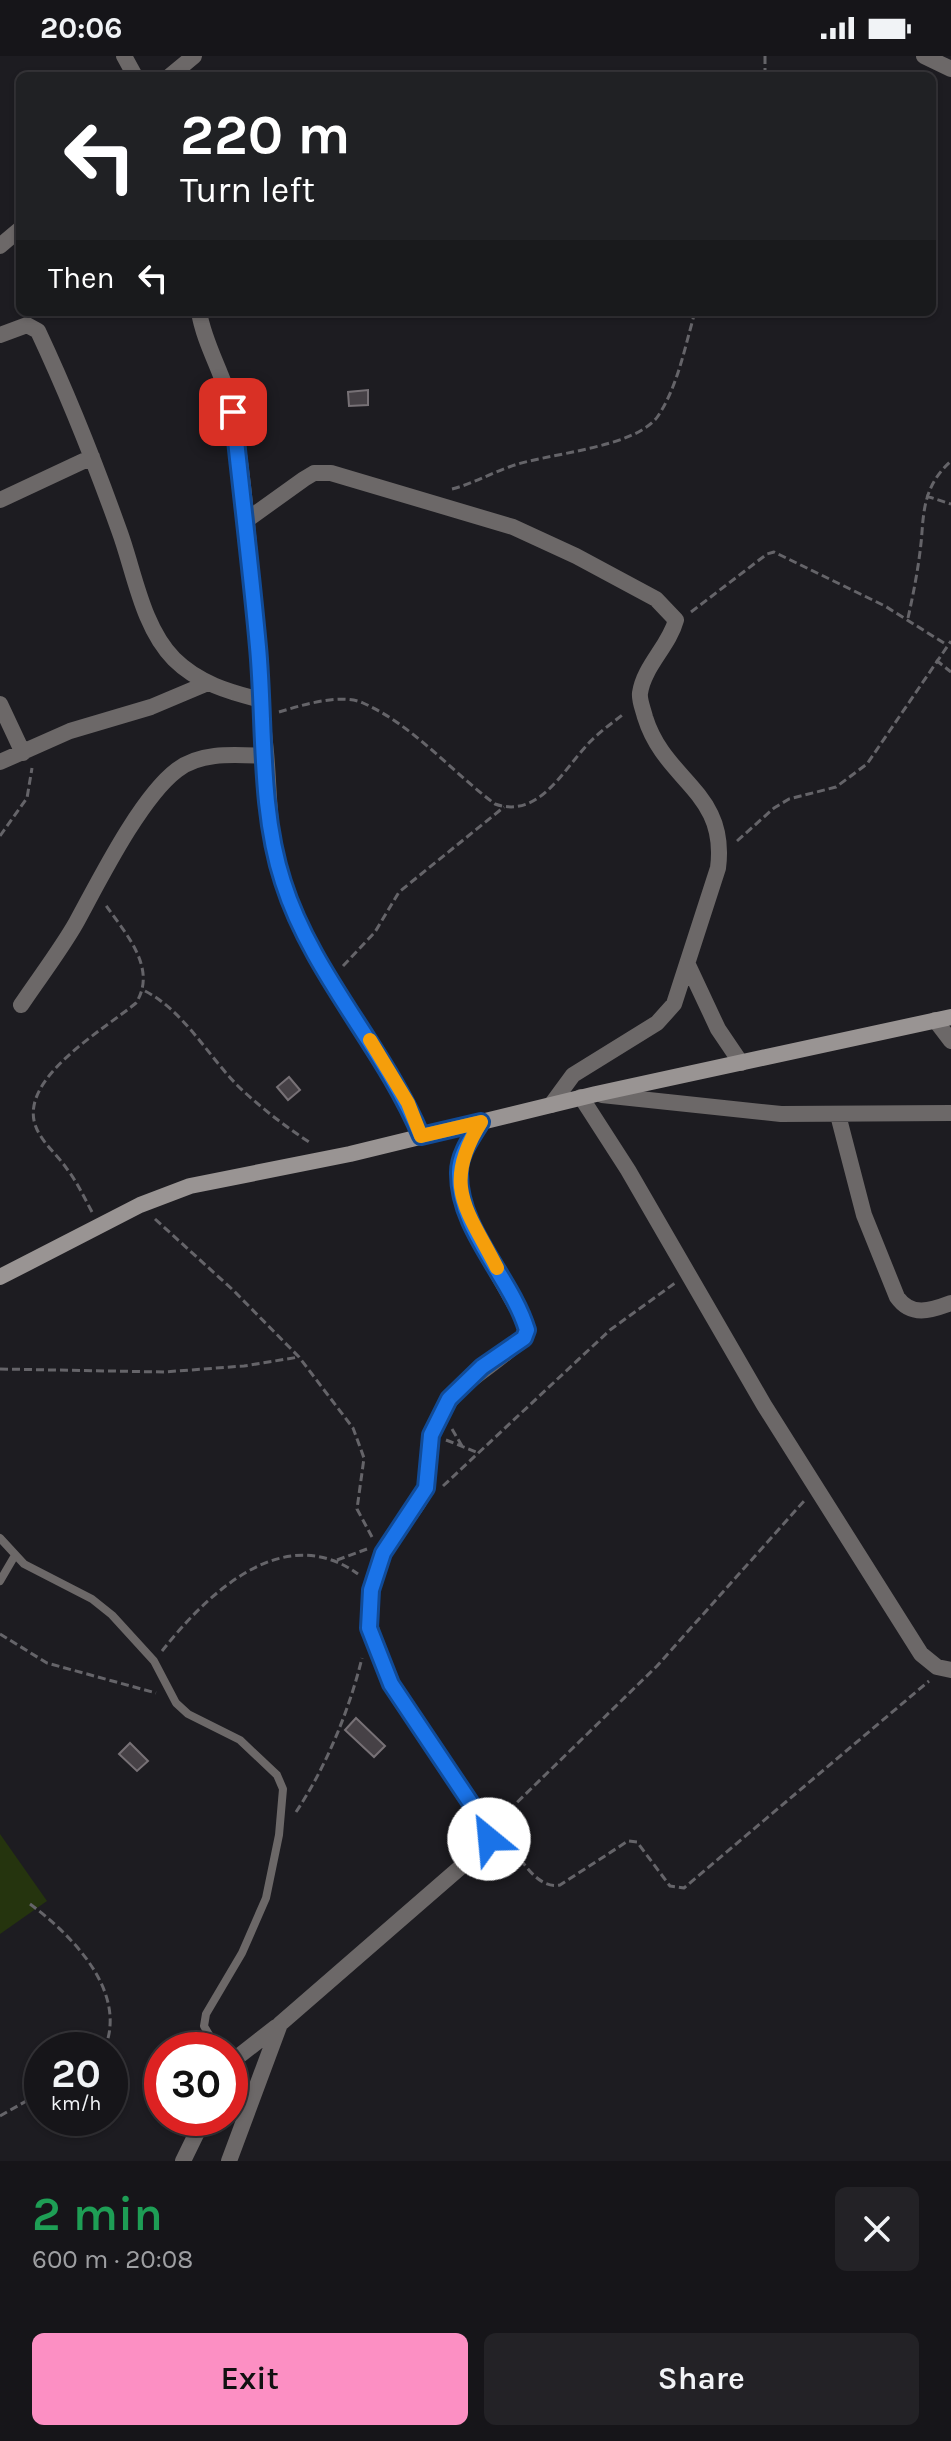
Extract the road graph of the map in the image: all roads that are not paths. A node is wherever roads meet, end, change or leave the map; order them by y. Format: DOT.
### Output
graph roads {
  1 [pos="194,56"];
  2 [pos="924,56"];
  3 [pos="951,69"];
  4 [pos="175,72"];
  5 [pos="16,232"];
  6 [pos="0,246"];
  7 [pos="200,316"];
  8 [pos="0,335"];
  9 [pos="92,457"];
  10 [pos="0,500"];
  11 [pos="244,522"];
  12 [pos="208,683"];
  13 [pos="0,704"];
  14 [pos="262,709"];
  15 [pos="28,750"];
  16 [pos="266,756"];
  17 [pos="0,762"];
  18 [pos="688,965"];
  19 [pos="21,1005"];
  20 [pos="943,1019"];
  21 [pos="951,1041"];
  22 [pos="741,1063"];
  23 [pos="589,1096"];
  24 [pos="551,1105"];
  25 [pos="951,1113"];
  26 [pos="838,1115"];
  27 [pos="481,1122"];
  28 [pos="421,1136"];
  29 [pos="0,1277"];
  30 [pos="951,1303"];
  31 [pos="0,1538"];
  32 [pos="14,1557"];
  33 [pos="0,1581"];
  34 [pos="948,1670"];
  35 [pos="280,2024"];
  36 [pos="208,2032"];
  37 [pos="248,2049"];
  38 [pos="195,2136"];
  39 [pos="183,2161"];
  40 [pos="229,2161"];
  1 -- 4 [label="street"];
  2 -- 3 [label="street"];
  5 -- 6 [label="street"];
  7 -- 11 [label="street"];
  8 -- 9 [label="street"];
  9 -- 10 [label="street"];
  9 -- 12 [label="street"];
  11 -- 14 [label="street"];
  11 -- 18 [label="street"];
  12 -- 14 [label="street"];
  12 -- 15 [label="street"];
  13 -- 15 [label="street"];
  14 -- 16 [label="street"];
  15 -- 17 [label="street"];
  16 -- 19 [label="street"];
  16 -- 28 [label="street"];
  18 -- 22 [label="street"];
  18 -- 24 [label="street"];
  20 -- 21 [label="street"];
  20 -- 22 [label="main road"];
  22 -- 23 [label="main road"];
  23 -- 24 [label="main road"];
  23 -- 26 [label="street"];
  23 -- 34 [label="street"];
  24 -- 27 [label="main road"];
  25 -- 26 [label="street"];
  26 -- 30 [label="street"];
  27 -- 28 [label="main road"];
  27 -- 35 [label="street"];
  28 -- 29 [label="main road"];
  31 -- 32 [label="lane"];
  32 -- 33 [label="lane"];
  32 -- 36 [label="lane"];
  35 -- 37 [label="street"];
  35 -- 40 [label="street"];
  38 -- 39 [label="street"];
}
